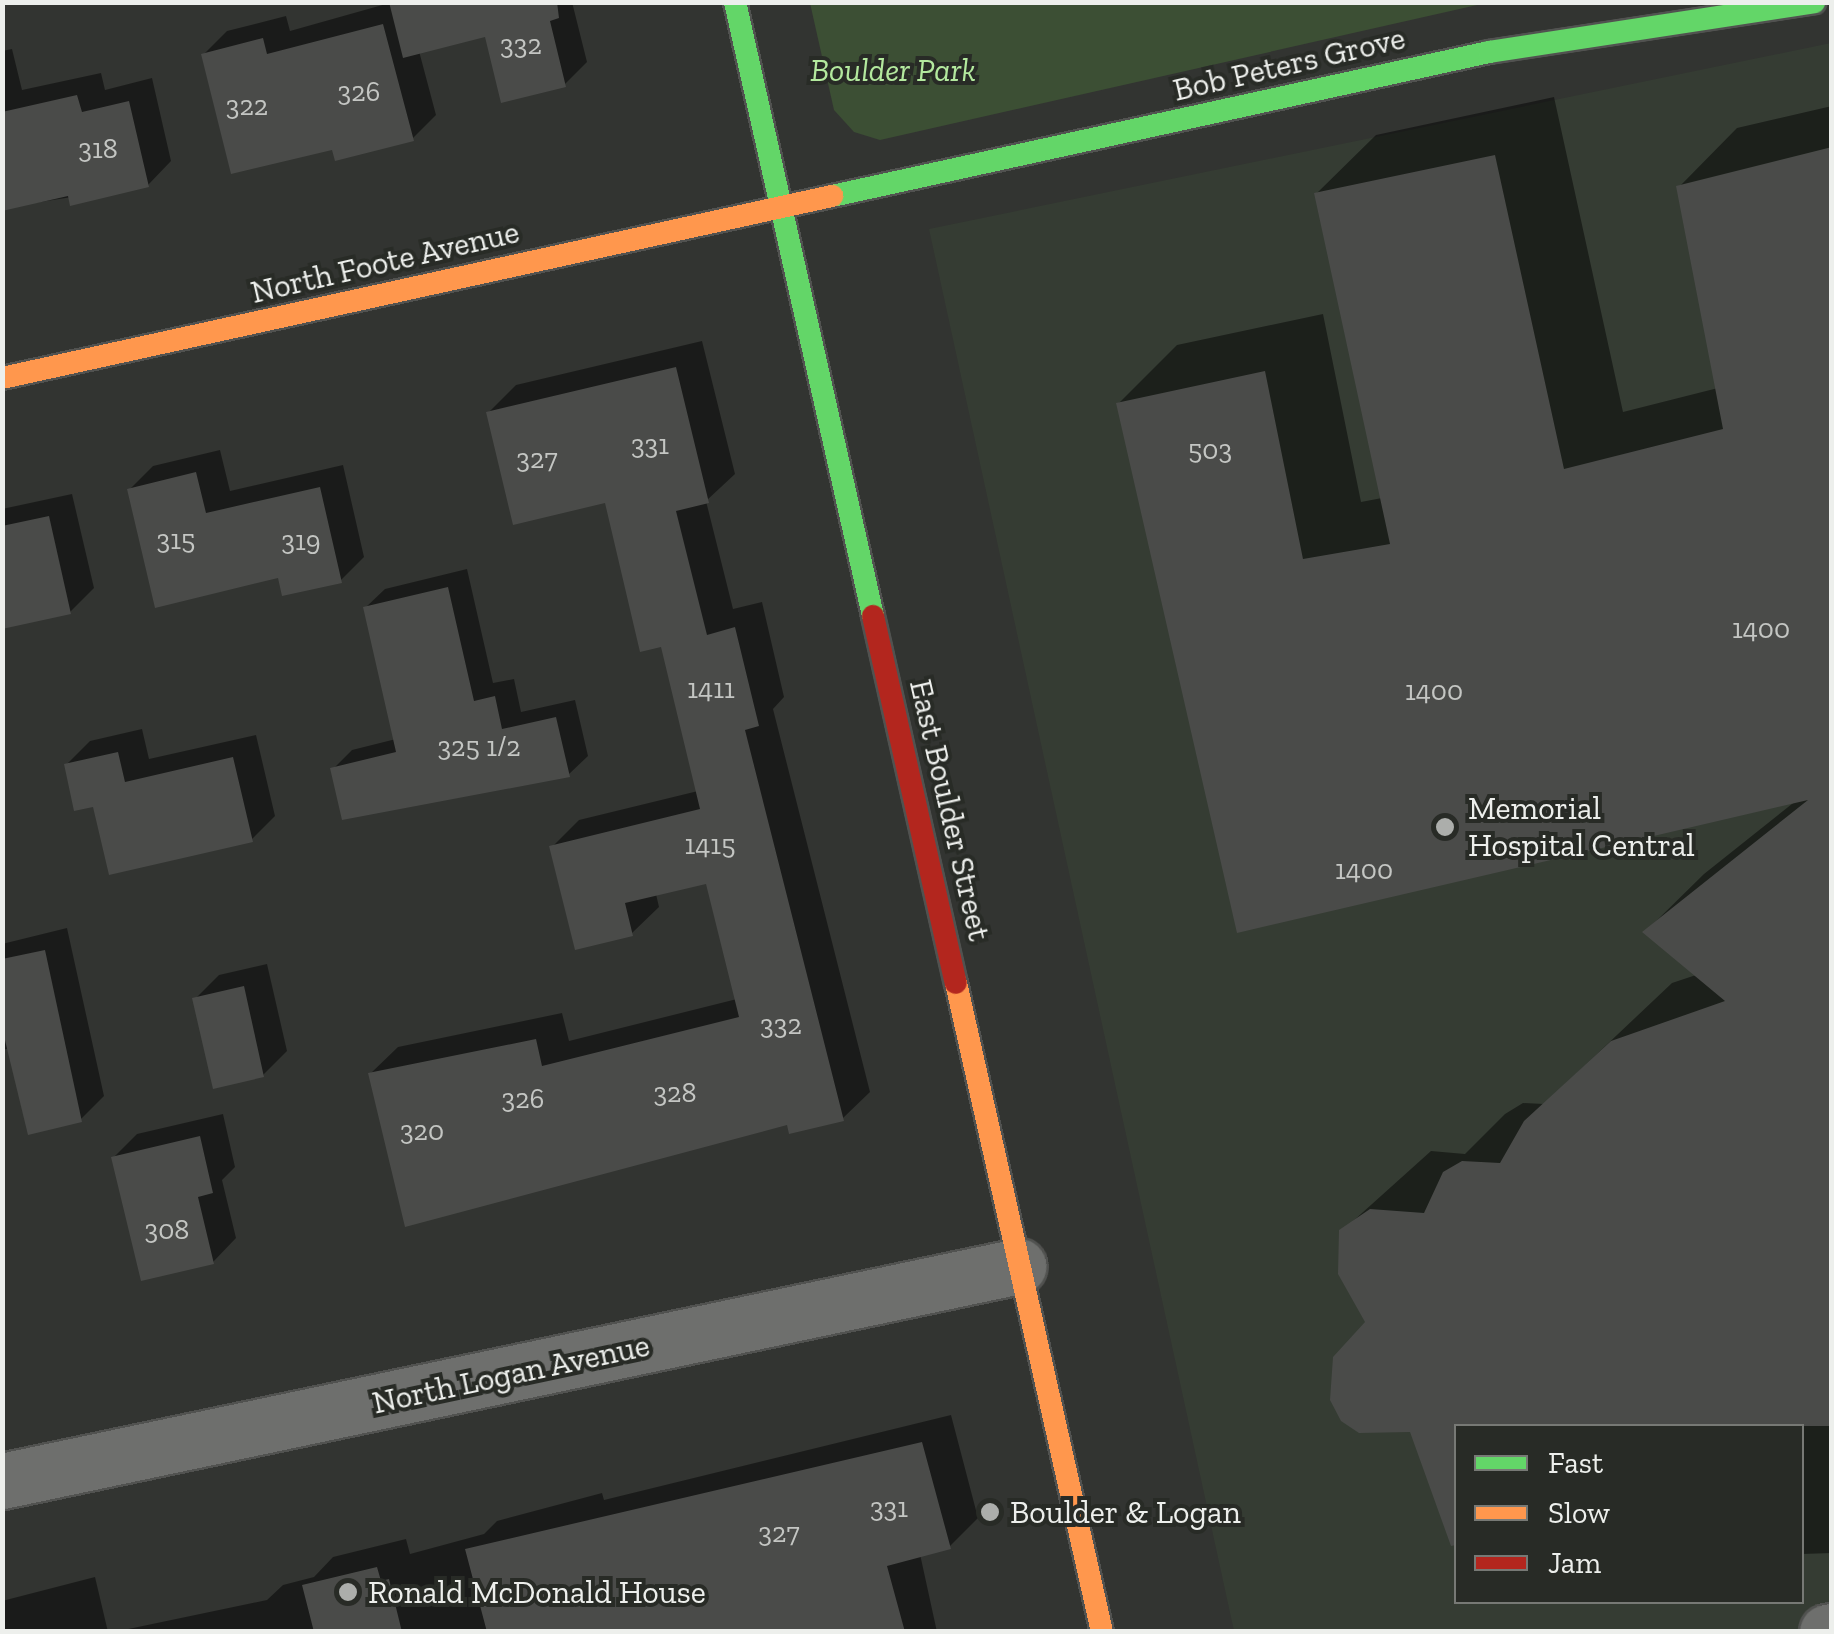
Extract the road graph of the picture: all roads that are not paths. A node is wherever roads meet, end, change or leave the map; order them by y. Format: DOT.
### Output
graph roads {
  1 [pos="735,2"];
  2 [pos="1814,2"];
  3 [pos="781,206"];
  4 [pos="2,378"];
  5 [pos="1019,1266"];
  6 [pos="2,1481"];
  7 [pos="1102,1632"];
  1 -- 3 [label="street, East Boulder Street"];
  2 -- 3 [label="street, Bob Peters Grove"];
  3 -- 4 [label="street, North Foote Avenue"];
  3 -- 5 [label="street, East Boulder Street"];
  5 -- 6 [label="street, North Logan Avenue"];
  5 -- 7 [label="street, East Boulder Street"];
}
